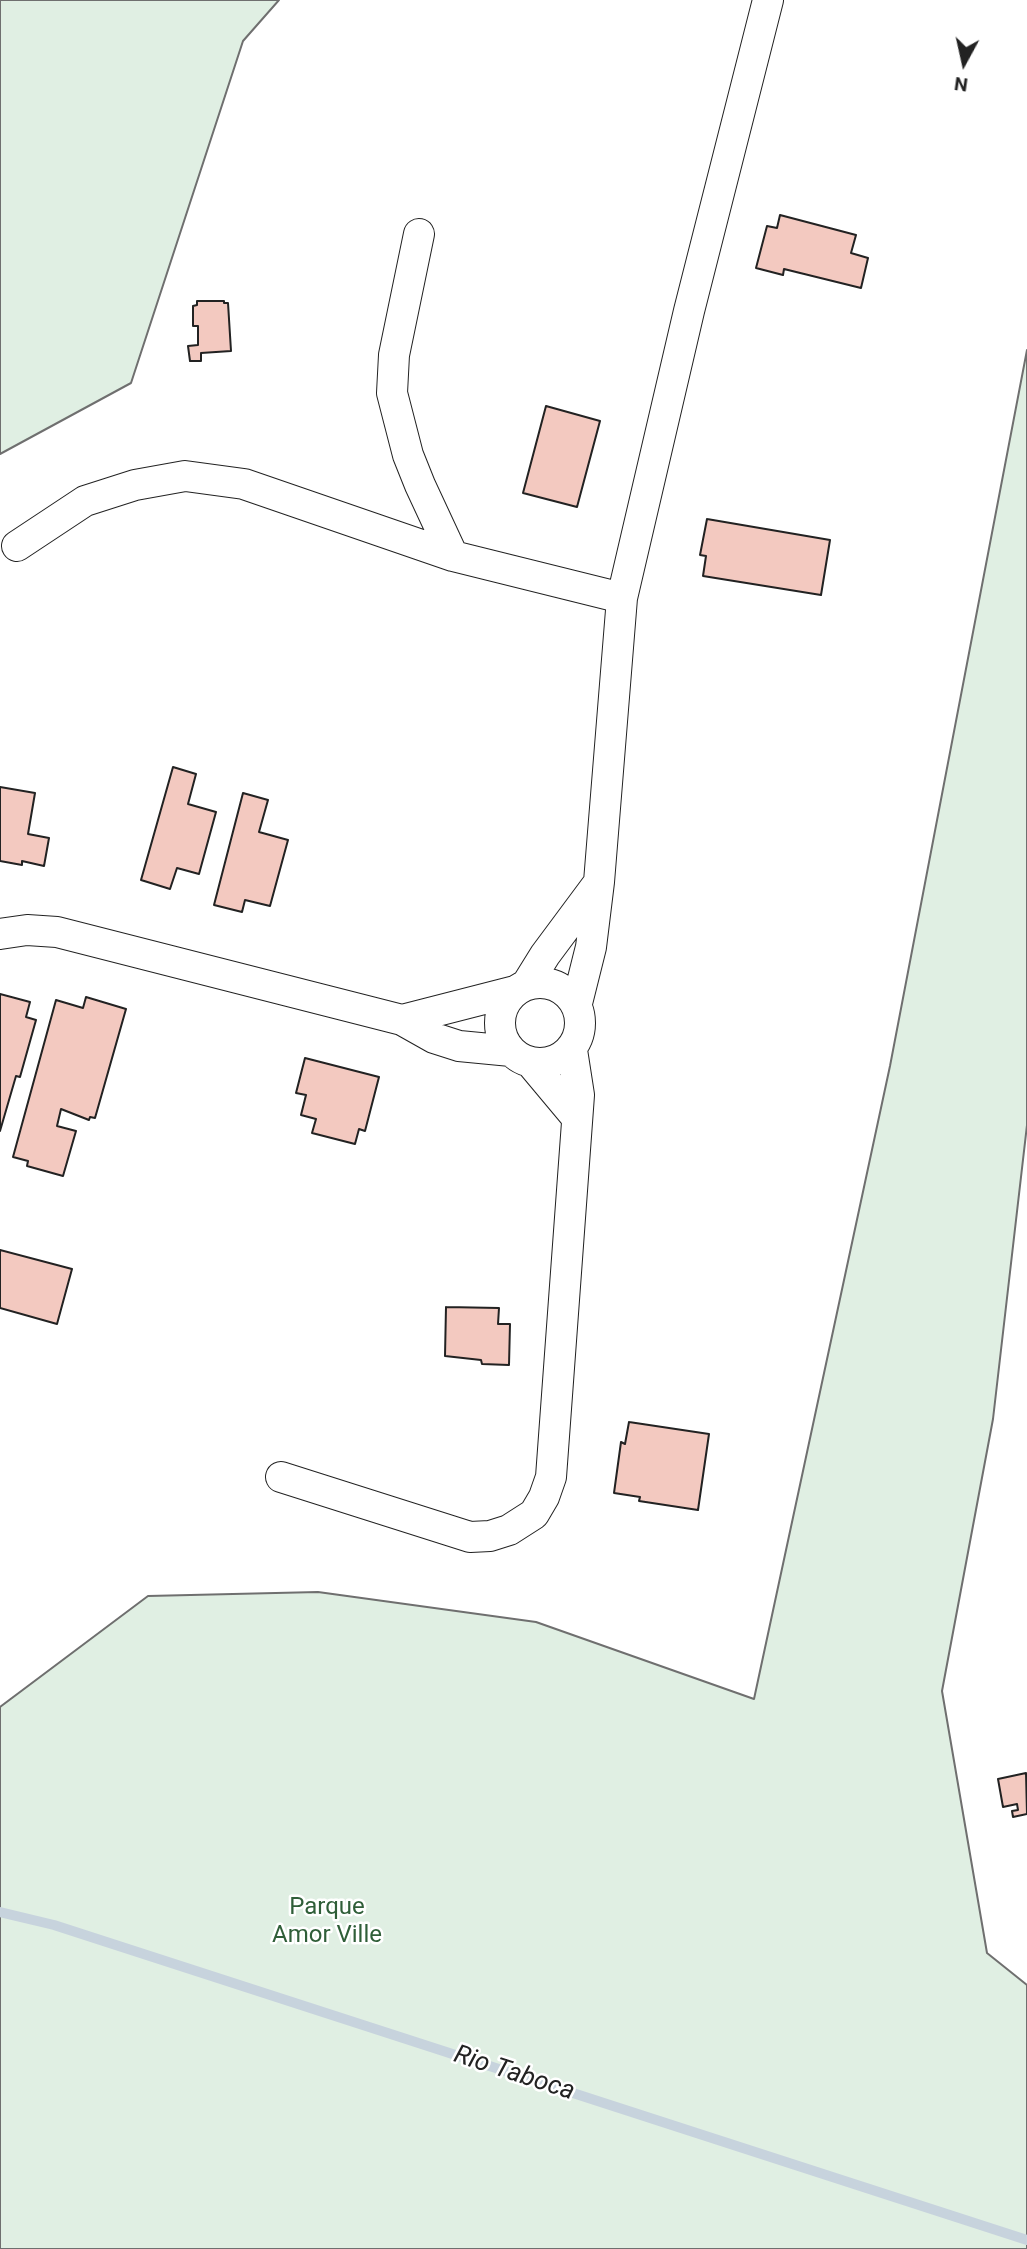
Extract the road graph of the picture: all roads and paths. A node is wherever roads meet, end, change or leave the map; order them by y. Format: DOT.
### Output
graph roads {
  1 [pos="768,0"];
  2 [pos="419,234"];
  3 [pos="17,545"];
  4 [pos="453,556"];
  5 [pos="622,598"];
  6 [pos="599,882"];
  7 [pos="0,934"];
  8 [pos="521,988"];
  9 [pos="577,1003"];
  10 [pos="402,1020"];
  11 [pos="572,1050"];
  12 [pos="521,1057"];
  13 [pos="577,1118"];
  14 [pos="281,1477"];
  1 -- 5 [label="street"];
  2 -- 4 [label="street"];
  3 -- 4 [label="street"];
  4 -- 5 [label="street"];
  5 -- 6 [label="street"];
  6 -- 8 [label="street"];
  6 -- 9 [label="street"];
  7 -- 10 [label="street"];
  8 -- 9 [label="street"];
  8 -- 10 [label="street"];
  8 -- 12 [label="street"];
  9 -- 11 [label="street"];
  10 -- 12 [label="street"];
  11 -- 12 [label="street"];
  11 -- 13 [label="street"];
  12 -- 13 [label="street"];
  13 -- 14 [label="street"];
}
